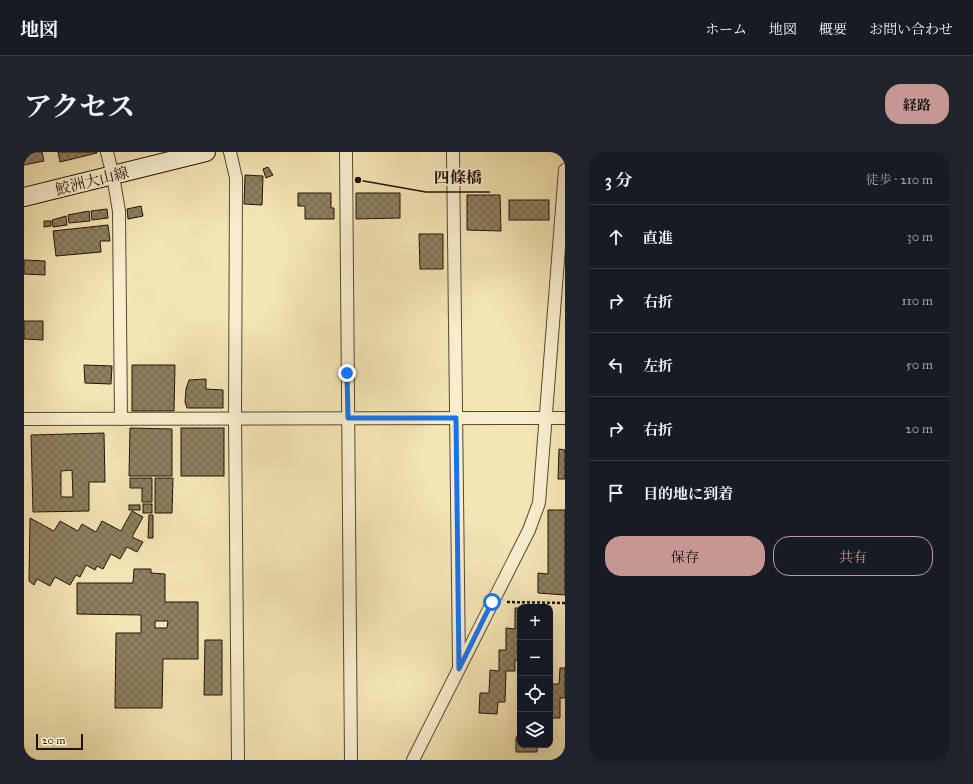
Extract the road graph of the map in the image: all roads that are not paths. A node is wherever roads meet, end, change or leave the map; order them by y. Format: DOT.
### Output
graph roads {
  1 [pos="106,152"];
  2 [pos="206,152"];
  3 [pos="230,152"];
  4 [pos="346,152"];
  5 [pos="453,152"];
  6 [pos="565,170"];
  7 [pos="113,176"];
  8 [pos="24,197"];
  9 [pos="560,288"];
  10 [pos="235,418"];
  11 [pos="348,418"];
  12 [pos="456,418"];
  13 [pos="545,418"];
  14 [pos="565,418"];
  15 [pos="24,419"];
  16 [pos="121,419"];
  17 [pos="459,669"];
  18 [pos="238,760"];
  19 [pos="351,760"];
  20 [pos="412,760"];
  1 -- 7 [label="street"];
  2 -- 7 [label="main road, 鮫洲大山線"];
  3 -- 10 [label="street"];
  4 -- 11 [label="street"];
  5 -- 12 [label="street"];
  6 -- 9 [label="street"];
  7 -- 8 [label="main road, 鮫洲大山線"];
  7 -- 16 [label="street"];
  9 -- 13 [label="street"];
  10 -- 11 [label="street"];
  10 -- 16 [label="street"];
  10 -- 18 [label="street"];
  11 -- 12 [label="street"];
  11 -- 19 [label="street"];
  12 -- 13 [label="street"];
  12 -- 17 [label="street"];
  13 -- 14 [label="street"];
  13 -- 17 [label="street"];
  15 -- 16 [label="street"];
  17 -- 20 [label="street"];
}
